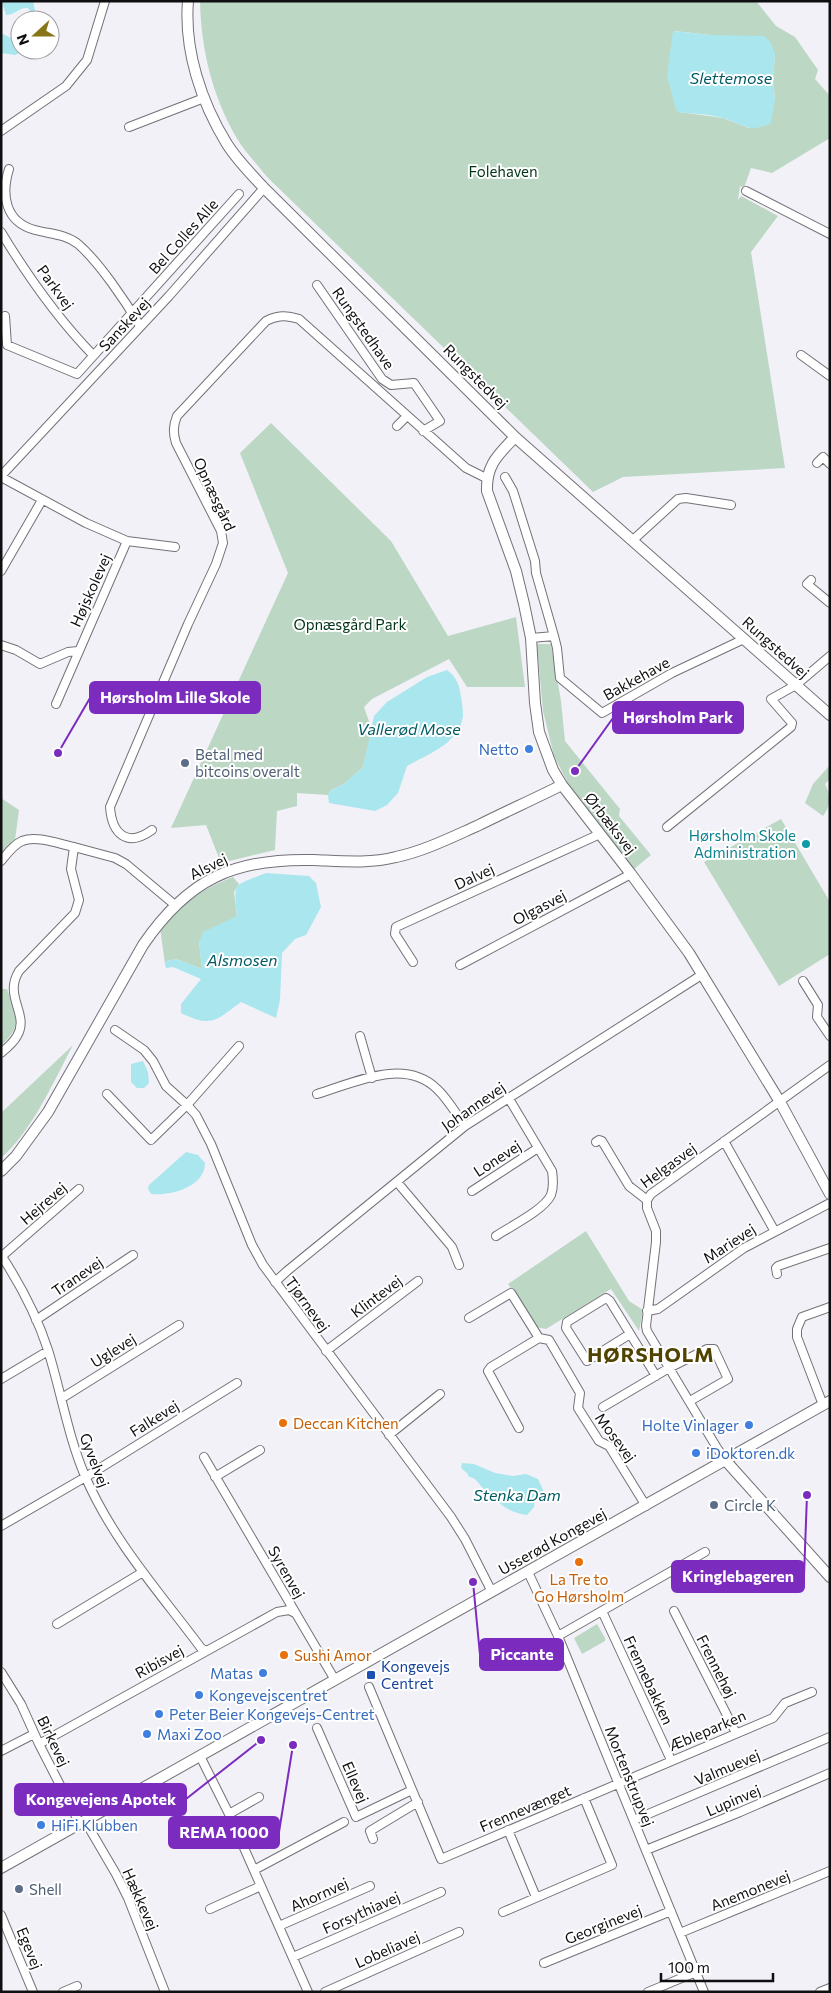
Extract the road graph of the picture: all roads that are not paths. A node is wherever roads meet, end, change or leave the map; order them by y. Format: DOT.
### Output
graph roads {
  1 [pos="105,1"];
  2 [pos="188,1"];
  3 [pos="204,98"];
  4 [pos="129,127"];
  5 [pos="1,131"];
  6 [pos="9,169"];
  7 [pos="264,188"];
  8 [pos="746,191"];
  9 [pos="238,194"];
  10 [pos="1,232"];
  11 [pos="830,234"];
  12 [pos="317,285"];
  13 [pos="133,313"];
  14 [pos="5,316"];
  15 [pos="140,326"];
  16 [pos="94,355"];
  17 [pos="801,355"];
  18 [pos="830,376"];
  19 [pos="407,416"];
  20 [pos="397,426"];
  21 [pos="423,431"];
  22 [pos="515,437"];
  23 [pos="817,463"];
  24 [pos="830,464"];
  25 [pos="1,477"];
  26 [pos="505,477"];
  27 [pos="486,478"];
  28 [pos="42,500"];
  29 [pos="731,504"];
  30 [pos="633,540"];
  31 [pos="127,541"];
  32 [pos="175,548"];
  33 [pos="1,572"];
  34 [pos="811,580"];
  35 [pos="830,603"];
  36 [pos="554,636"];
  37 [pos="531,638"];
  38 [pos="744,639"];
  39 [pos="1,645"];
  40 [pos="78,651"];
  41 [pos="830,656"];
  42 [pos="796,685"];
  43 [pos="56,704"];
  44 [pos="830,715"];
  45 [pos="562,785"];
  46 [pos="667,827"];
  47 [pos="152,830"];
  48 [pos="600,834"];
  49 [pos="74,847"];
  50 [pos="1,861"];
  51 [pos="631,874"];
  52 [pos="174,905"];
  53 [pos="413,962"];
  54 [pos="460,965"];
  55 [pos="703,974"];
  56 [pos="802,981"];
  57 [pos="115,1030"];
  58 [pos="360,1036"];
  59 [pos="830,1036"];
  60 [pos="239,1046"];
  61 [pos="1,1053"];
  62 [pos="830,1065"];
  63 [pos="372,1078"];
  64 [pos="107,1094"];
  65 [pos="318,1094"];
  66 [pos="508,1097"];
  67 [pos="780,1102"];
  68 [pos="187,1105"];
  69 [pos="465,1126"];
  70 [pos="724,1140"];
  71 [pos="596,1142"];
  72 [pos="538,1148"];
  73 [pos="1,1171"];
  74 [pos="397,1182"];
  75 [pos="80,1189"];
  76 [pos="472,1191"];
  77 [pos="830,1194"];
  78 [pos="647,1200"];
  79 [pos="830,1203"];
  80 [pos="774,1230"];
  81 [pos="496,1236"];
  82 [pos="830,1248"];
  83 [pos="133,1255"];
  84 [pos="2,1256"];
  85 [pos="459,1266"];
  86 [pos="777,1274"];
  87 [pos="418,1281"];
  88 [pos="276,1282"];
  89 [pos="830,1307"];
  90 [pos="647,1312"];
  91 [pos="469,1318"];
  92 [pos="36,1320"];
  93 [pos="179,1326"];
  94 [pos="630,1334"];
  95 [pos="539,1338"];
  96 [pos="48,1351"];
  97 [pos="326,1351"];
  98 [pos="669,1368"];
  99 [pos="656,1376"];
  100 [pos="1,1379"];
  101 [pos="237,1383"];
  102 [pos="440,1394"];
  103 [pos="62,1398"];
  104 [pos="690,1400"];
  105 [pos="826,1403"];
  106 [pos="603,1407"];
  107 [pos="519,1428"];
  108 [pos="389,1435"];
  109 [pos="260,1450"];
  110 [pos="204,1457"];
  111 [pos="726,1460"];
  112 [pos="85,1476"];
  113 [pos="215,1477"];
  114 [pos="646,1506"];
  115 [pos="1,1526"];
  116 [pos="705,1552"];
  117 [pos="143,1572"];
  118 [pos="528,1572"];
  119 [pos="830,1577"];
  120 [pos="492,1592"];
  121 [pos="602,1611"];
  122 [pos="674,1611"];
  123 [pos="294,1613"];
  124 [pos="57,1624"];
  125 [pos="558,1636"];
  126 [pos="206,1651"];
  127 [pos="1,1672"];
  128 [pos="336,1680"];
  129 [pos="369,1687"];
  130 [pos="798,1688"];
  131 [pos="812,1692"];
  132 [pos="802,1696"];
  133 [pos="317,1728"];
  134 [pos="736,1733"];
  135 [pos="34,1734"];
  136 [pos="830,1738"];
  137 [pos="38,1744"];
  138 [pos="1,1752"];
  139 [pos="200,1756"];
  140 [pos="671,1760"];
  141 [pos="830,1773"];
  142 [pos="619,1783"];
  143 [pos="412,1790"];
  144 [pos="259,1797"];
  145 [pos="584,1798"];
  146 [pos="418,1802"];
  147 [pos="229,1814"];
  148 [pos="634,1820"];
  149 [pos="83,1822"];
  150 [pos="344,1822"];
  151 [pos="508,1830"];
  152 [pos="373,1839"];
  153 [pos="646,1850"];
  154 [pos="1,1868"];
  155 [pos="254,1870"];
  156 [pos="830,1871"];
  157 [pos="261,1886"];
  158 [pos="370,1886"];
  159 [pos="441,1892"];
  160 [pos="536,1897"];
  161 [pos="210,1909"];
  162 [pos="671,1911"];
  163 [pos="503,1912"];
  164 [pos="1,1915"];
  165 [pos="279,1926"];
  166 [pos="459,1932"];
  167 [pos="680,1933"];
  168 [pos="293,1957"];
  169 [pos="544,1963"];
  170 [pos="696,1972"];
  171 [pos="77,1986"];
  172 [pos="830,1988"];
  173 [pos="33,1992"];
  174 [pos="63,1992"];
  175 [pos="165,1992"];
  176 [pos="308,1992"];
  177 [pos="325,1992"];
  178 [pos="648,1992"];
  179 [pos="704,1992"];
  180 [pos="820,1992"];
  1 -- 5 [label="street"];
  2 -- 3 [label="main road, Rungstedvej"];
  3 -- 4 [label="street"];
  3 -- 7 [label="main road, Rungstedvej"];
  6 -- 13 [label="street"];
  7 -- 15 [label="street, Sanskevej"];
  7 -- 22 [label="main road, Rungstedvej"];
  8 -- 11 [label="street"];
  9 -- 13 [label="street, Bel Colles Alle"];
  10 -- 16 [label="street, Parkvej"];
  12 -- 21 [label="street, Rungstedhave"];
  13 -- 15 [label="street"];
  13 -- 16 [label="street, Bel Colles Alle"];
  14 -- 16 [label="street, Bel Colles Alle"];
  15 -- 25 [label="street, Sanskevej"];
  17 -- 18 [label="street"];
  19 -- 20 [label="street"];
  19 -- 21 [label="street, Opnæsgård"];
  19 -- 47 [label="street, Opnæsgård"];
  21 -- 27 [label="street, Opnæsgård"];
  22 -- 27 [label="main road"];
  22 -- 30 [label="main road, Rungstedvej"];
  23 -- 24 [label="street"];
  25 -- 28 [label="street"];
  26 -- 36 [label="street, Bakkehave"];
  27 -- 37 [label="main road, Ørbæksvej"];
  28 -- 31 [label="street"];
  28 -- 33 [label="street"];
  29 -- 30 [label="street"];
  30 -- 38 [label="main road, Rungstedvej"];
  31 -- 32 [label="street"];
  31 -- 40 [label="street, Højskolevej"];
  34 -- 35 [label="street"];
  36 -- 37 [label="street"];
  36 -- 38 [label="street, Bakkehave"];
  37 -- 45 [label="main road, Ørbæksvej"];
  38 -- 42 [label="main road, Rungstedvej"];
  39 -- 40 [label="street, Højskolevej"];
  40 -- 43 [label="street, Højskolevej"];
  41 -- 42 [label="street"];
  42 -- 44 [label="main road, Rungstedvej"];
  42 -- 46 [label="street"];
  45 -- 48 [label="main road, Ørbæksvej"];
  45 -- 52 [label="main road, Alsvej"];
  48 -- 51 [label="main road, Ørbæksvej"];
  48 -- 53 [label="street, Dalvej"];
  49 -- 50 [label="street"];
  49 -- 52 [label="street"];
  49 -- 61 [label="street"];
  51 -- 54 [label="street, Olgasvej"];
  51 -- 55 [label="main road, Ørbæksvej"];
  52 -- 73 [label="main road, Alsvej"];
  55 -- 66 [label="street, Johannevej"];
  55 -- 67 [label="main road, Ørbæksvej"];
  56 -- 59 [label="street"];
  57 -- 68 [label="street, Tjørnevej"];
  58 -- 63 [label="street"];
  60 -- 68 [label="street"];
  62 -- 67 [label="street, Helgasvej"];
  63 -- 65 [label="street"];
  63 -- 69 [label="street"];
  64 -- 68 [label="street"];
  66 -- 69 [label="street, Johannevej"];
  66 -- 72 [label="street"];
  67 -- 70 [label="street, Helgasvej"];
  67 -- 77 [label="main road, Ørbæksvej"];
  68 -- 88 [label="street, Tjørnevej"];
  69 -- 74 [label="street, Johannevej"];
  70 -- 78 [label="street, Helgasvej"];
  70 -- 80 [label="street"];
  71 -- 78 [label="street, Helgasvej"];
  72 -- 76 [label="street, Lonevej"];
  72 -- 81 [label="street"];
  74 -- 85 [label="street"];
  74 -- 88 [label="street, Johannevej"];
  75 -- 84 [label="street, Hejrevej"];
  78 -- 90 [label="street"];
  79 -- 80 [label="street, Marievej"];
  80 -- 90 [label="street, Marievej"];
  82 -- 86 [label="street"];
  83 -- 92 [label="street, Tranevej"];
  84 -- 92 [label="street, Gyvelvej"];
  87 -- 97 [label="street, Klintevej"];
  88 -- 97 [label="street, Tjørnevej"];
  89 -- 105 [label="street"];
  90 -- 98 [label="street"];
  91 -- 95 [label="street, Mosevej"];
  92 -- 96 [label="street, Gyvelvej"];
  93 -- 103 [label="street, Uglevej"];
  94 -- 94 [label="street"];
  94 -- 99 [label="street"];
  95 -- 107 [label="street"];
  95 -- 114 [label="street, Mosevej"];
  96 -- 100 [label="street"];
  96 -- 103 [label="street, Gyvelvej"];
  97 -- 108 [label="street, Tjørnevej"];
  98 -- 99 [label="street"];
  98 -- 104 [label="street"];
  98 -- 104 [label="street"];
  99 -- 106 [label="street"];
  101 -- 112 [label="street, Falkevej"];
  102 -- 108 [label="street"];
  103 -- 112 [label="street, Gyvelvej"];
  104 -- 111 [label="street"];
  105 -- 111 [label="main road, Usserød Kongevej"];
  108 -- 120 [label="street, Tjørnevej"];
  109 -- 113 [label="street"];
  110 -- 113 [label="street, Syrenvej"];
  111 -- 114 [label="main road, Usserød Kongevej"];
  111 -- 119 [label="main road"];
  112 -- 115 [label="street, Falkevej"];
  112 -- 117 [label="street, Gyvelvej"];
  113 -- 123 [label="street, Syrenvej"];
  114 -- 118 [label="main road, Usserød Kongevej"];
  116 -- 121 [label="street"];
  117 -- 124 [label="street"];
  117 -- 126 [label="street, Gyvelvej"];
  118 -- 120 [label="main road, Usserød Kongevej"];
  118 -- 125 [label="street, Mortenstrupvej"];
  120 -- 128 [label="main road, Usserød Kongevej"];
  121 -- 125 [label="street"];
  121 -- 140 [label="street, Frennebakken"];
  122 -- 134 [label="street, Frennehøj"];
  123 -- 126 [label="street, Ribisvej"];
  123 -- 128 [label="street, Syrenvej"];
  125 -- 142 [label="street, Mortenstrupvej"];
  126 -- 137 [label="street, Ribisvej"];
  127 -- 135 [label="street, Birkevej"];
  128 -- 139 [label="main road, Usserød Kongevej"];
  129 -- 143 [label="street"];
  130 -- 132 [label="street"];
  131 -- 132 [label="street, Æbleparken"];
  132 -- 134 [label="street, Æbleparken"];
  133 -- 143 [label="street, Ellevej"];
  134 -- 140 [label="street, Æbleparken"];
  135 -- 137 [label="street, Birkevej"];
  135 -- 138 [label="street"];
  136 -- 148 [label="street, Valmuevej"];
  137 -- 149 [label="street, Birkevej"];
  139 -- 147 [label="street, Ahornvej"];
  139 -- 149 [label="main road, Usserød Kongevej"];
  140 -- 142 [label="street, Æbleparken"];
  141 -- 153 [label="street, Lupinvej"];
  142 -- 145 [label="street, Frennevænget"];
  142 -- 148 [label="street, Mortenstrupvej"];
  143 -- 146 [label="street"];
  144 -- 147 [label="street"];
  145 -- 151 [label="street, Frennevænget"];
  145 -- 160 [label="street"];
  146 -- 151 [label="street, Frennevænget"];
  146 -- 152 [label="street"];
  147 -- 155 [label="street, Ahornvej"];
  148 -- 153 [label="street, Mortenstrupvej"];
  149 -- 154 [label="main road, Usserød Kongevej"];
  149 -- 175 [label="street, Hækkevej"];
  150 -- 155 [label="street"];
  151 -- 160 [label="street"];
  153 -- 162 [label="street, Mortenstrupvej"];
  155 -- 157 [label="street, Ahornvej"];
  156 -- 167 [label="street, Anemonevej"];
  157 -- 161 [label="street"];
  157 -- 165 [label="street, Ahornvej"];
  158 -- 165 [label="street, Ahornvej"];
  159 -- 168 [label="street, Forsythiavej"];
  160 -- 163 [label="street"];
  162 -- 167 [label="street, Mortenstrupvej"];
  162 -- 169 [label="street, Georginevej"];
  164 -- 173 [label="street, Egevej"];
  165 -- 168 [label="street, Ahornvej"];
  166 -- 177 [label="street, Lobeliavej"];
  167 -- 170 [label="street, Mortenstrupvej"];
  168 -- 176 [label="street, Ahornvej"];
  170 -- 178 [label="street"];
  170 -- 179 [label="street, Mortenstrupvej"];
  171 -- 174 [label="street"];
  172 -- 180 [label="street"];
}
